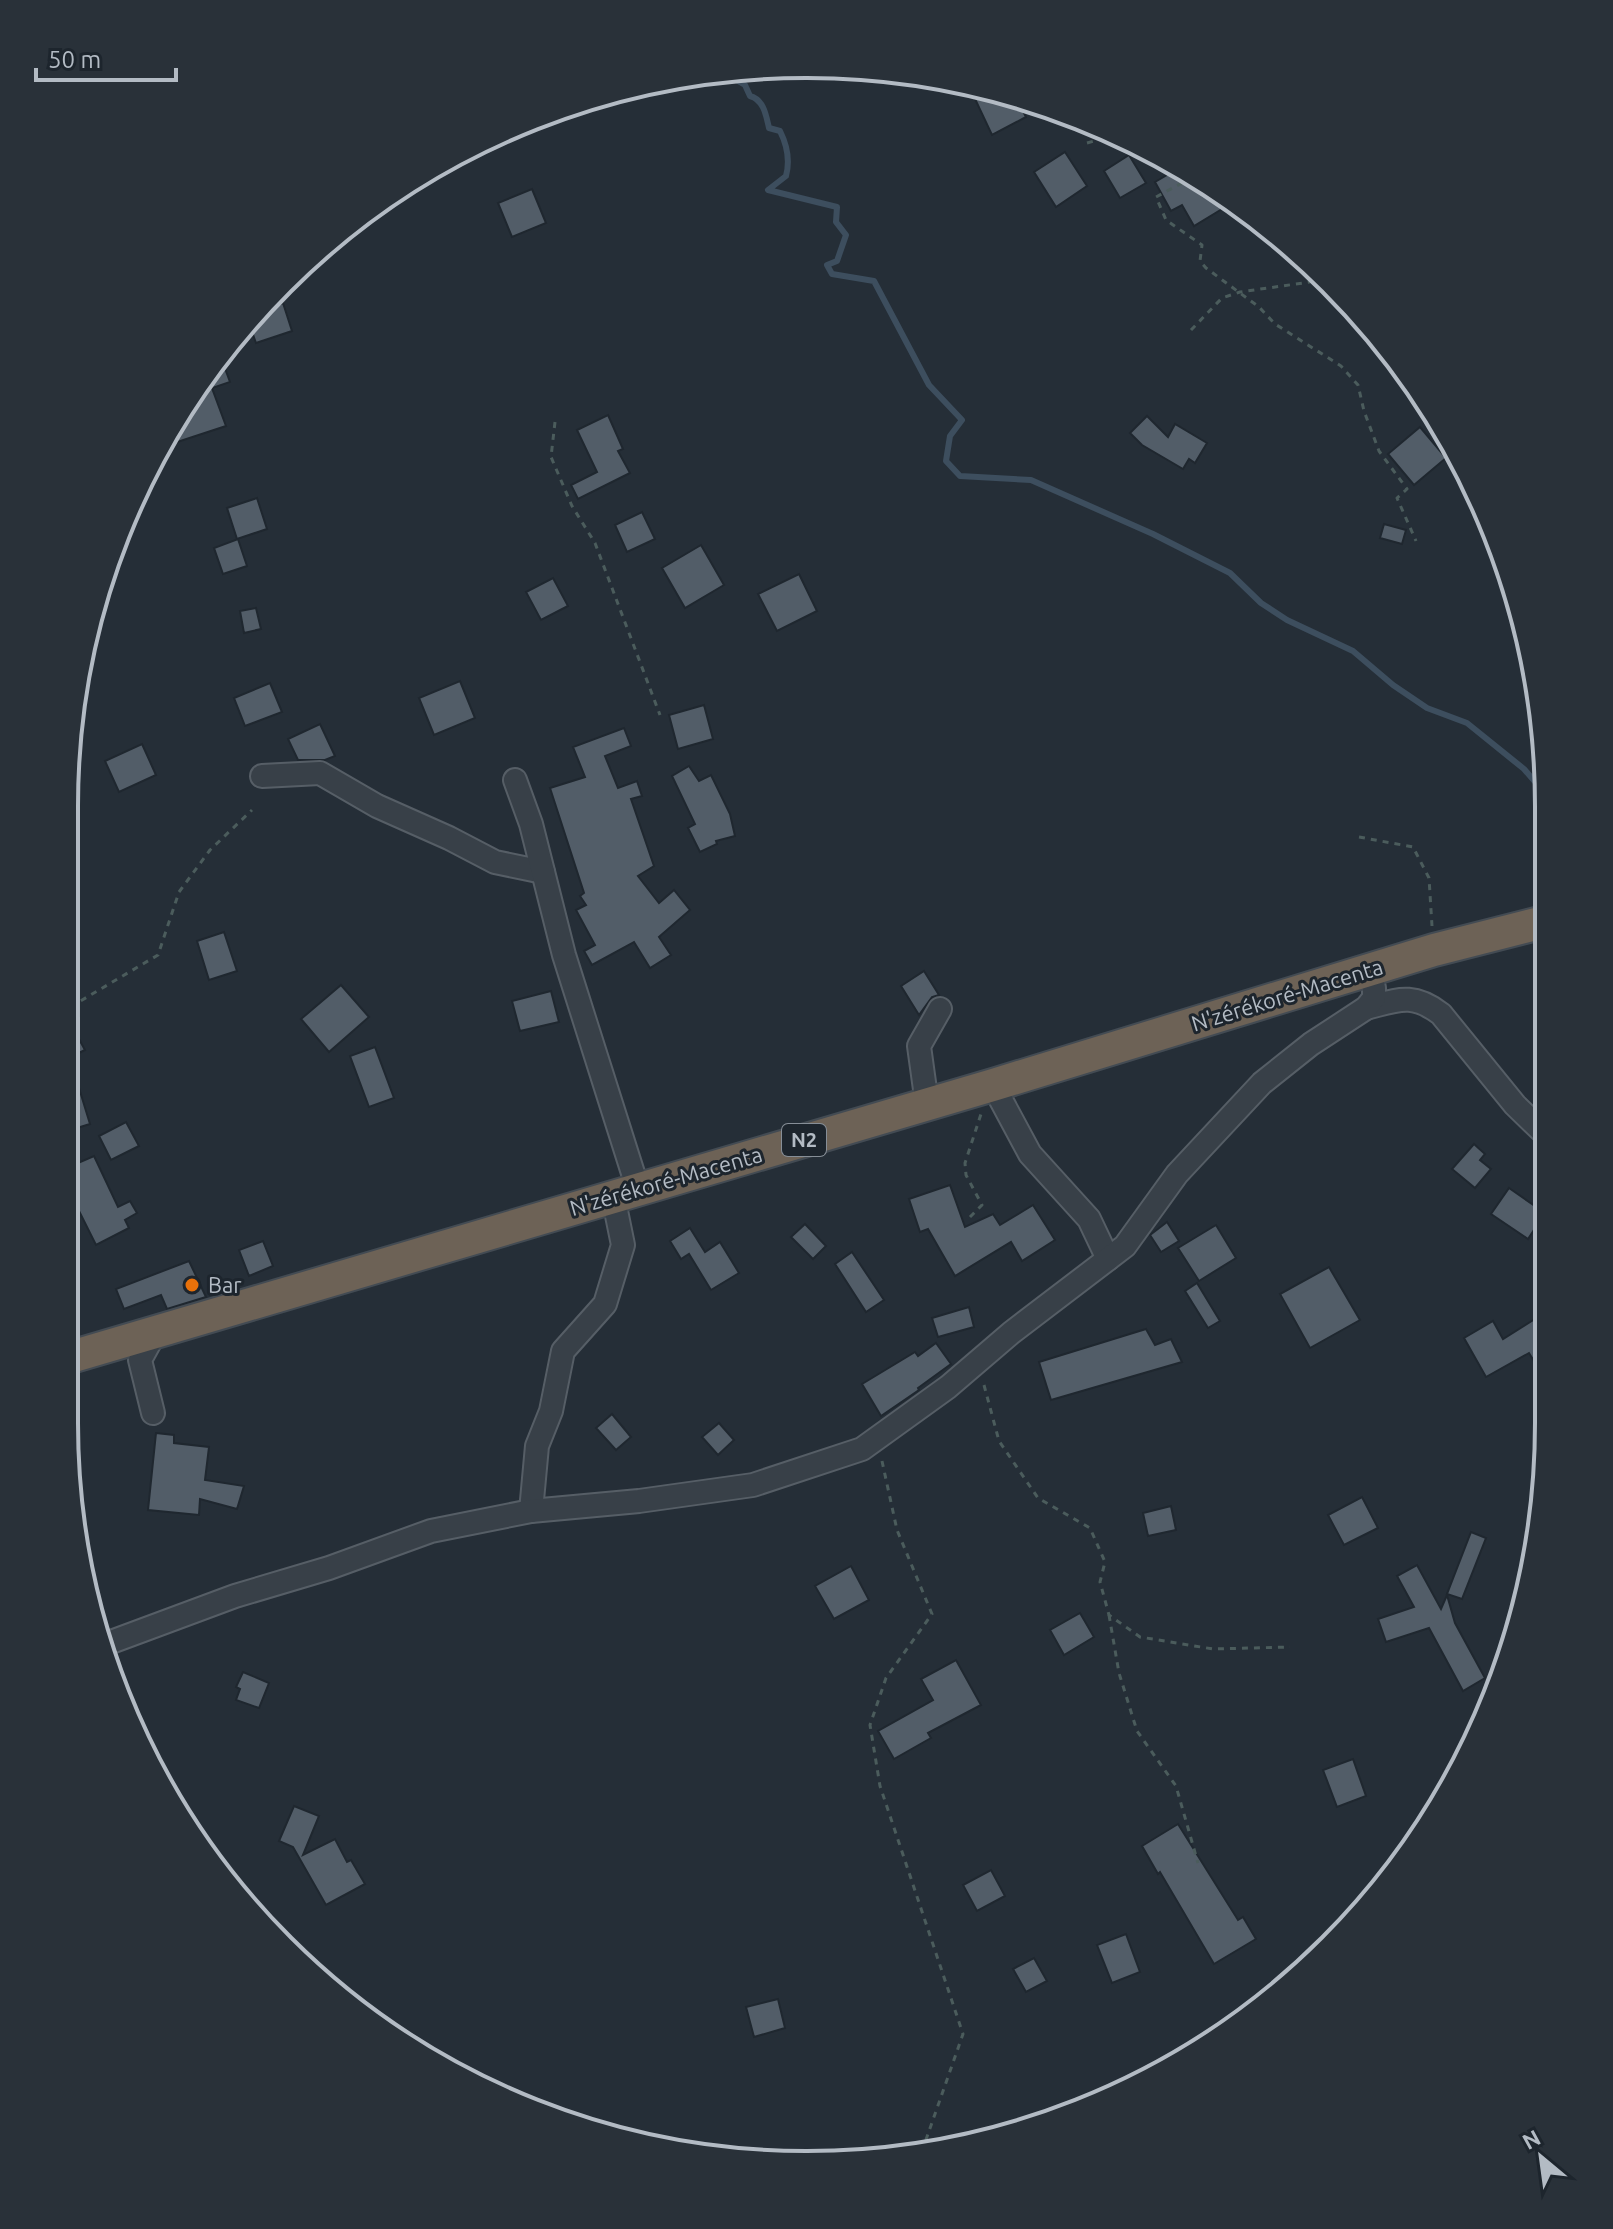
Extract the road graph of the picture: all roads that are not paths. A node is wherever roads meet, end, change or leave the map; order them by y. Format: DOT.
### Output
graph roads {
  1 [pos="262,776"];
  2 [pos="515,780"];
  3 [pos="543,872"];
  4 [pos="1535,924"];
  5 [pos="1369,970"];
  6 [pos="1366,1008"];
  7 [pos="940,1009"];
  8 [pos="993,1085"];
  9 [pos="927,1104"];
  10 [pos="1535,1124"];
  11 [pos="626,1192"];
  12 [pos="1108,1259"];
  13 [pos="156,1331"];
  14 [pos="78,1355"];
  15 [pos="153,1413"];
  16 [pos="531,1511"];
  17 [pos="112,1642"];
  1 -- 3 [label="street"];
  2 -- 3 [label="street"];
  3 -- 11 [label="street"];
  4 -- 5 [label="highway, N'zérékoré-Macenta / N2"];
  5 -- 6 [label="street"];
  5 -- 8 [label="highway, N'zérékoré-Macenta / N2"];
  6 -- 10 [label="street"];
  6 -- 12 [label="street"];
  7 -- 9 [label="street"];
  8 -- 9 [label="highway, N'zérékoré-Macenta / N2"];
  8 -- 12 [label="street"];
  9 -- 11 [label="highway, N'zérékoré-Macenta / N2"];
  11 -- 13 [label="highway, N'zérékoré-Macenta / N2"];
  11 -- 16 [label="street"];
  12 -- 16 [label="street"];
  13 -- 14 [label="highway, N'zérékoré-Macenta / N2"];
  13 -- 15 [label="street"];
  16 -- 17 [label="street"];
}
